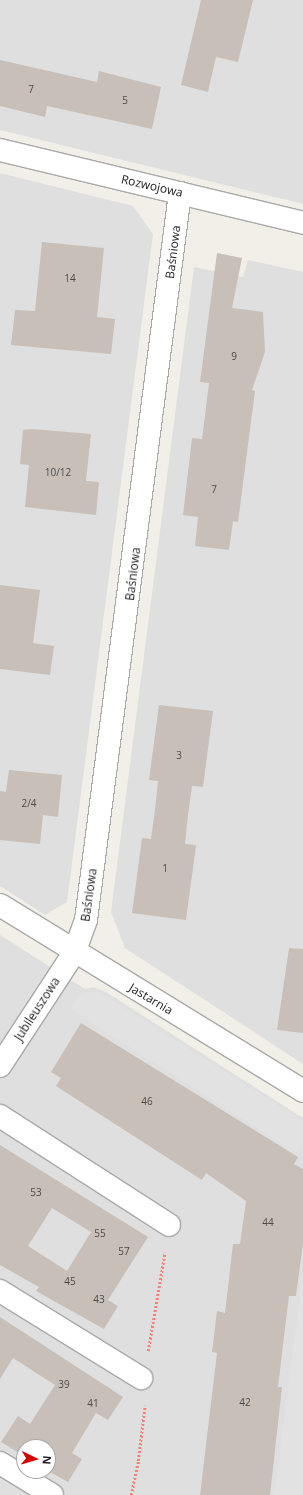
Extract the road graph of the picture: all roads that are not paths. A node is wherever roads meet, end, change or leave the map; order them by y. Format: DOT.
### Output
graph roads {
  1 [pos="0,150"];
  2 [pos="180,193"];
  3 [pos="303,223"];
  4 [pos="0,905"];
  5 [pos="74,952"];
  6 [pos="0,1066"];
  7 [pos="303,1091"];
  8 [pos="0,1116"];
  9 [pos="169,1225"];
  10 [pos="0,1291"];
  11 [pos="141,1378"];
  12 [pos="0,1462"];
  13 [pos="52,1495"];
  1 -- 2 [label="street, Rozwojowa"];
  2 -- 3 [label="street, Rozwojowa"];
  2 -- 5 [label="street, Baśniowa"];
  4 -- 5 [label="street, Jastarnia"];
  5 -- 6 [label="street, Jubileuszowa"];
  5 -- 7 [label="street, Jastarnia"];
  8 -- 9 [label="street"];
  10 -- 11 [label="street"];
  12 -- 13 [label="street"];
}
